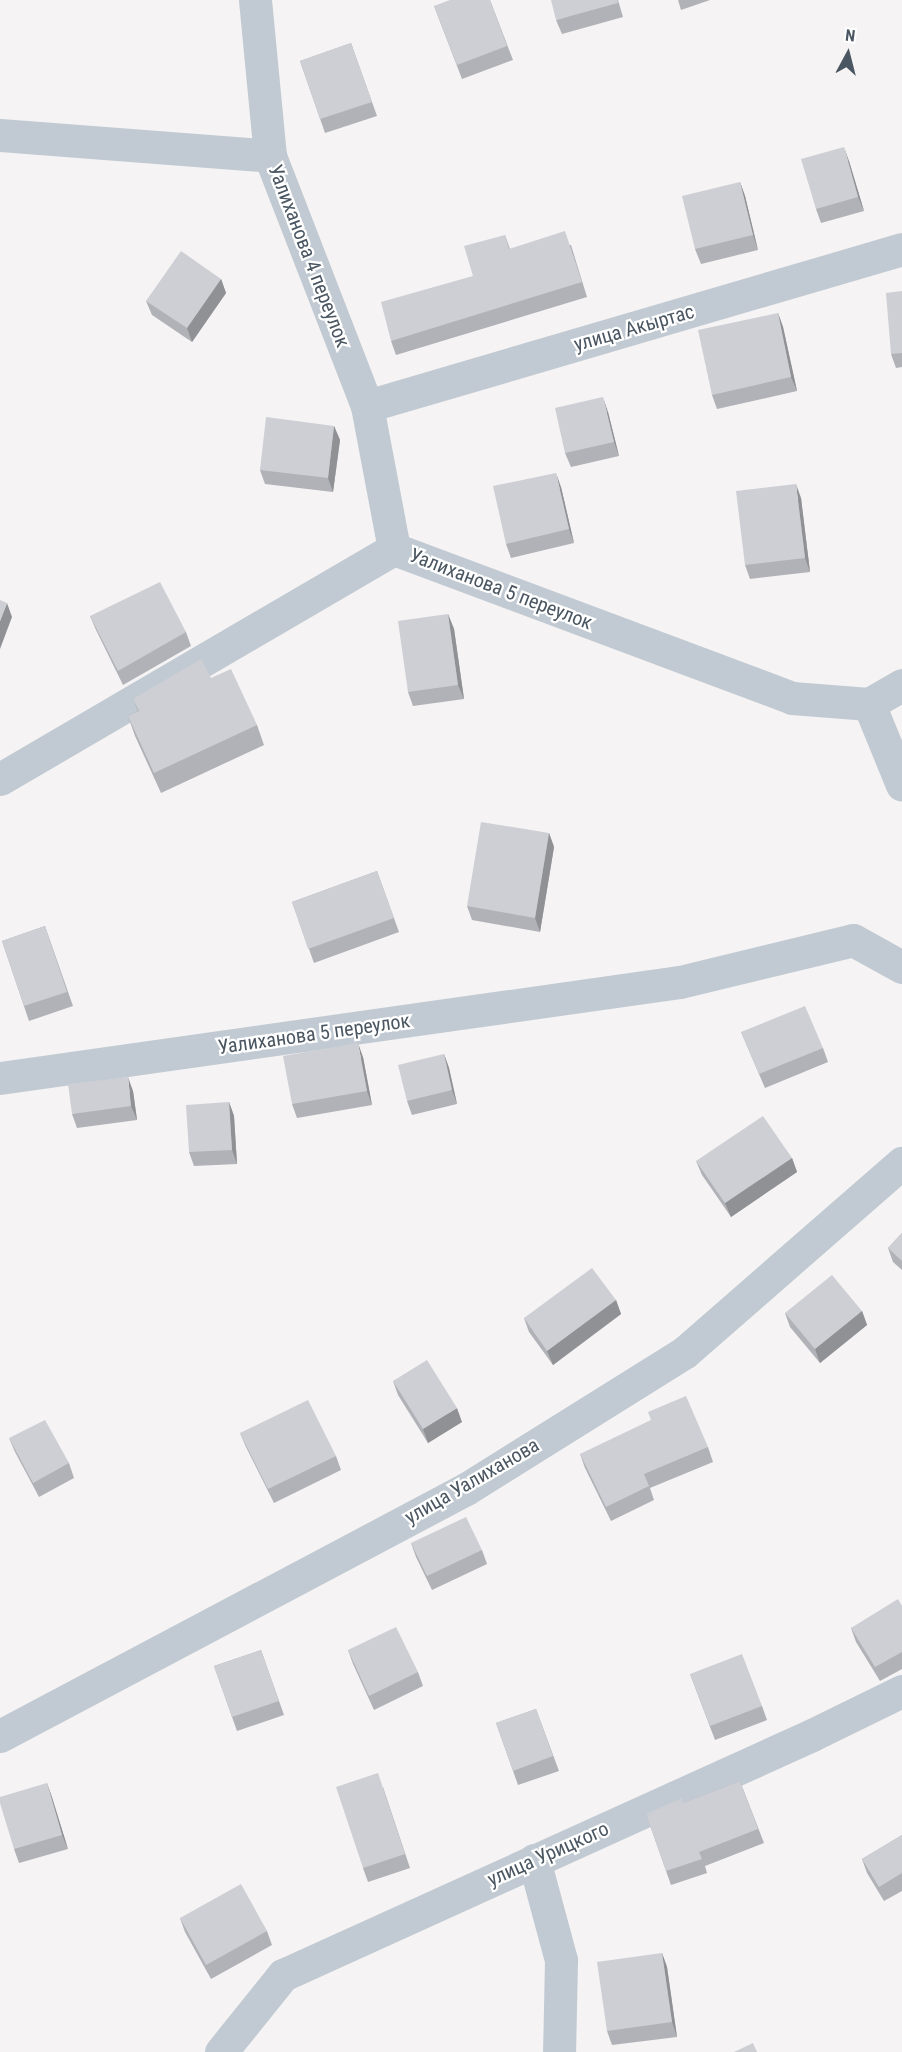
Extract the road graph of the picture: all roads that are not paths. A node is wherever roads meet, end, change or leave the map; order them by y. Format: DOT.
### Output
graph roads {
  1 [pos="258,1"];
  2 [pos="0,135"];
  3 [pos="270,156"];
  4 [pos="902,249"];
  5 [pos="367,406"];
  6 [pos="394,549"];
  7 [pos="902,685"];
  8 [pos="869,704"];
  9 [pos="0,779"];
  10 [pos="902,785"];
  11 [pos="902,965"];
  12 [pos="0,1077"];
  13 [pos="902,1163"];
  14 [pos="902,1691"];
  15 [pos="0,1736"];
  16 [pos="534,1860"];
  17 [pos="222,2052"];
  18 [pos="559,2052"];
  1 -- 3 [label="street"];
  2 -- 3 [label="street, Уалиханова 4 переулок"];
  3 -- 5 [label="street, Уалиханова 4 переулок"];
  4 -- 5 [label="street, улица Акыртас"];
  5 -- 6 [label="street, Уалиханова 4 переулок"];
  6 -- 8 [label="street, Уалиханова 5 переулок"];
  6 -- 9 [label="street, Уалиханова 5 переулок"];
  7 -- 8 [label="street"];
  8 -- 10 [label="street"];
  11 -- 12 [label="street, Уалиханова 5 переулок"];
  13 -- 15 [label="street, улица Уалиханова"];
  14 -- 16 [label="street, улица Урицкого"];
  16 -- 17 [label="street, улица Урицкого"];
  16 -- 18 [label="street"];
}
